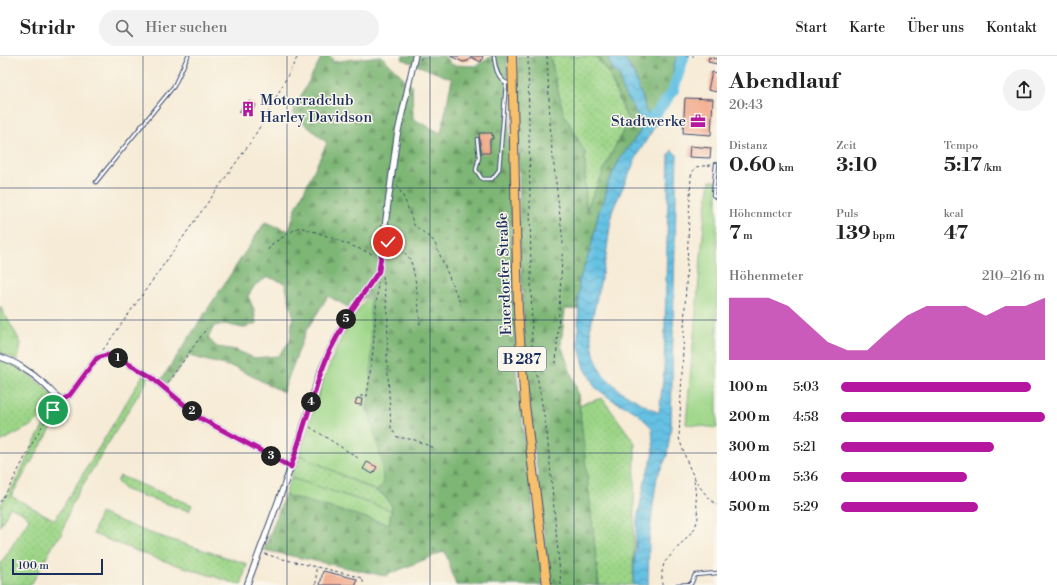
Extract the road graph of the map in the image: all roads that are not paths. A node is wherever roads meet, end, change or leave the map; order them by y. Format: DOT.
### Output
graph roads {
  1 [pos="188,56"];
  2 [pos="415,56"];
  3 [pos="494,56"];
  4 [pos="512,56"];
  5 [pos="509,84"];
  6 [pos="477,138"];
  7 [pos="716,164"];
  8 [pos="96,182"];
  9 [pos="717,198"];
  10 [pos="0,357"];
  11 [pos="291,467"];
  12 [pos="717,573"];
  13 [pos="247,585"];
  14 [pos="547,585"];
  15 [pos="677,585"];
  1 -- 8 [label="lane"];
  2 -- 11 [label="street"];
  3 -- 5 [label="lane"];
  4 -- 5 [label="main road, Euerdorfer Straße / B 287"];
  5 -- 6 [label="lane"];
  5 -- 14 [label="main road, Euerdorfer Straße / B 287"];
  7 -- 9 [label="lane"];
  10 -- 11 [label="street"];
  11 -- 13 [label="street"];
  12 -- 15 [label="lane"];
}
